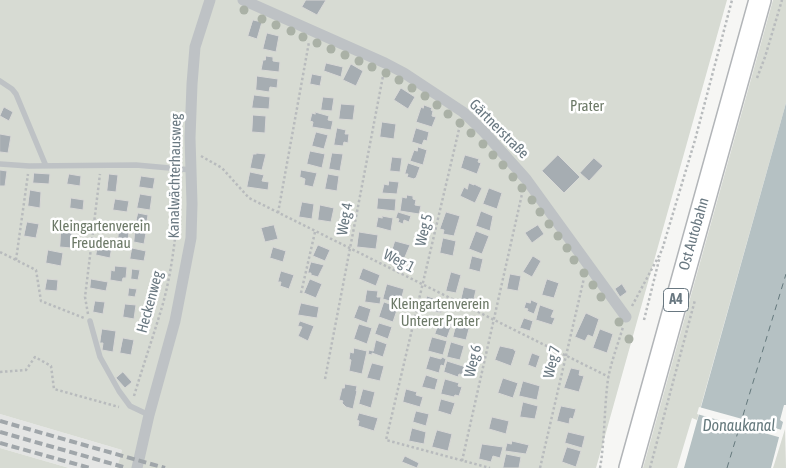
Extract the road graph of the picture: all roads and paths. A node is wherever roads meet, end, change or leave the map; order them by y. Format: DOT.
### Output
graph roads {
  1 [pos="210,0"];
  2 [pos="243,0"];
  3 [pos="732,0"];
  4 [pos="760,0"];
  5 [pos="782,0"];
  6 [pos="311,31"];
  7 [pos="385,63"];
  8 [pos="0,81"];
  9 [pos="754,84"];
  10 [pos="463,112"];
  11 [pos="190,150"];
  12 [pos="0,164"];
  13 [pos="101,165"];
  14 [pos="29,166"];
  15 [pos="46,166"];
  16 [pos="192,170"];
  17 [pos="526,178"];
  18 [pos="179,197"];
  19 [pos="278,213"];
  20 [pos="315,232"];
  21 [pos="351,249"];
  22 [pos="662,250"];
  23 [pos="0,252"];
  24 [pos="16,260"];
  25 [pos="588,262"];
  26 [pos="422,285"];
  27 [pos="302,293"];
  28 [pos="626,317"];
  29 [pos="644,320"];
  30 [pos="90,321"];
  31 [pos="494,322"];
  32 [pos="565,356"];
  33 [pos="0,372"];
  34 [pos="608,377"];
  35 [pos="325,379"];
  36 [pos="129,405"];
  37 [pos="149,415"];
  38 [pos="462,460"];
  39 [pos="137,468"];
  40 [pos="490,468"];
  41 [pos="540,468"];
  42 [pos="600,468"];
  43 [pos="630,468"];
  1 -- 11 [label="street, Kanalwächterhausweg"];
  2 -- 6 [label="street, Gärtnerstraße"];
  3 -- 22 [label="path"];
  4 -- 43 [label="highway, Ost Autobahn / A4"];
  5 -- 9 [label="path"];
  6 -- 7 [label="street, Gärtnerstraße"];
  6 -- 19 [label="path"];
  7 -- 10 [label="street, Gärtnerstraße"];
  7 -- 21 [label="path, Weg 4"];
  8 -- 15 [label="lane"];
  10 -- 17 [label="street, Gärtnerstraße"];
  10 -- 26 [label="path, Weg 5"];
  11 -- 16 [label="street, Kanalwächterhausweg"];
  11 -- 19 [label="path, Weg 1"];
  12 -- 14 [label="lane"];
  13 -- 15 [label="lane"];
  13 -- 16 [label="lane"];
  13 -- 30 [label="path"];
  14 -- 15 [label="lane"];
  14 -- 24 [label="path"];
  16 -- 37 [label="street, Kanalwächterhausweg"];
  17 -- 25 [label="street, Gärtnerstraße"];
  17 -- 31 [label="path, Weg 6"];
  18 -- 36 [label="path, Heckenweg"];
  19 -- 20 [label="path, Weg 1"];
  20 -- 21 [label="path, Weg 1"];
  20 -- 27 [label="path"];
  21 -- 26 [label="path, Weg 1"];
  21 -- 35 [label="path, Weg 4"];
  22 -- 28 [label="path"];
  22 -- 29 [label="path"];
  23 -- 24 [label="path"];
  24 -- 30 [label="path"];
  25 -- 28 [label="street, Gärtnerstraße"];
  25 -- 32 [label="path, Weg 7"];
  26 -- 31 [label="path, Weg 1"];
  26 -- 38 [label="path, Weg 5"];
  28 -- 34 [label="path"];
  30 -- 36 [label="lane"];
  31 -- 32 [label="path, Weg 1"];
  31 -- 38 [label="path, Weg 6"];
  32 -- 34 [label="path, Weg 1"];
  32 -- 41 [label="path, Weg 7"];
  33 -- 36 [label="path"];
  34 -- 42 [label="path"];
  36 -- 37 [label="lane"];
  37 -- 39 [label="street, Kanalwächterhausweg"];
  38 -- 40 [label="path"];
}
